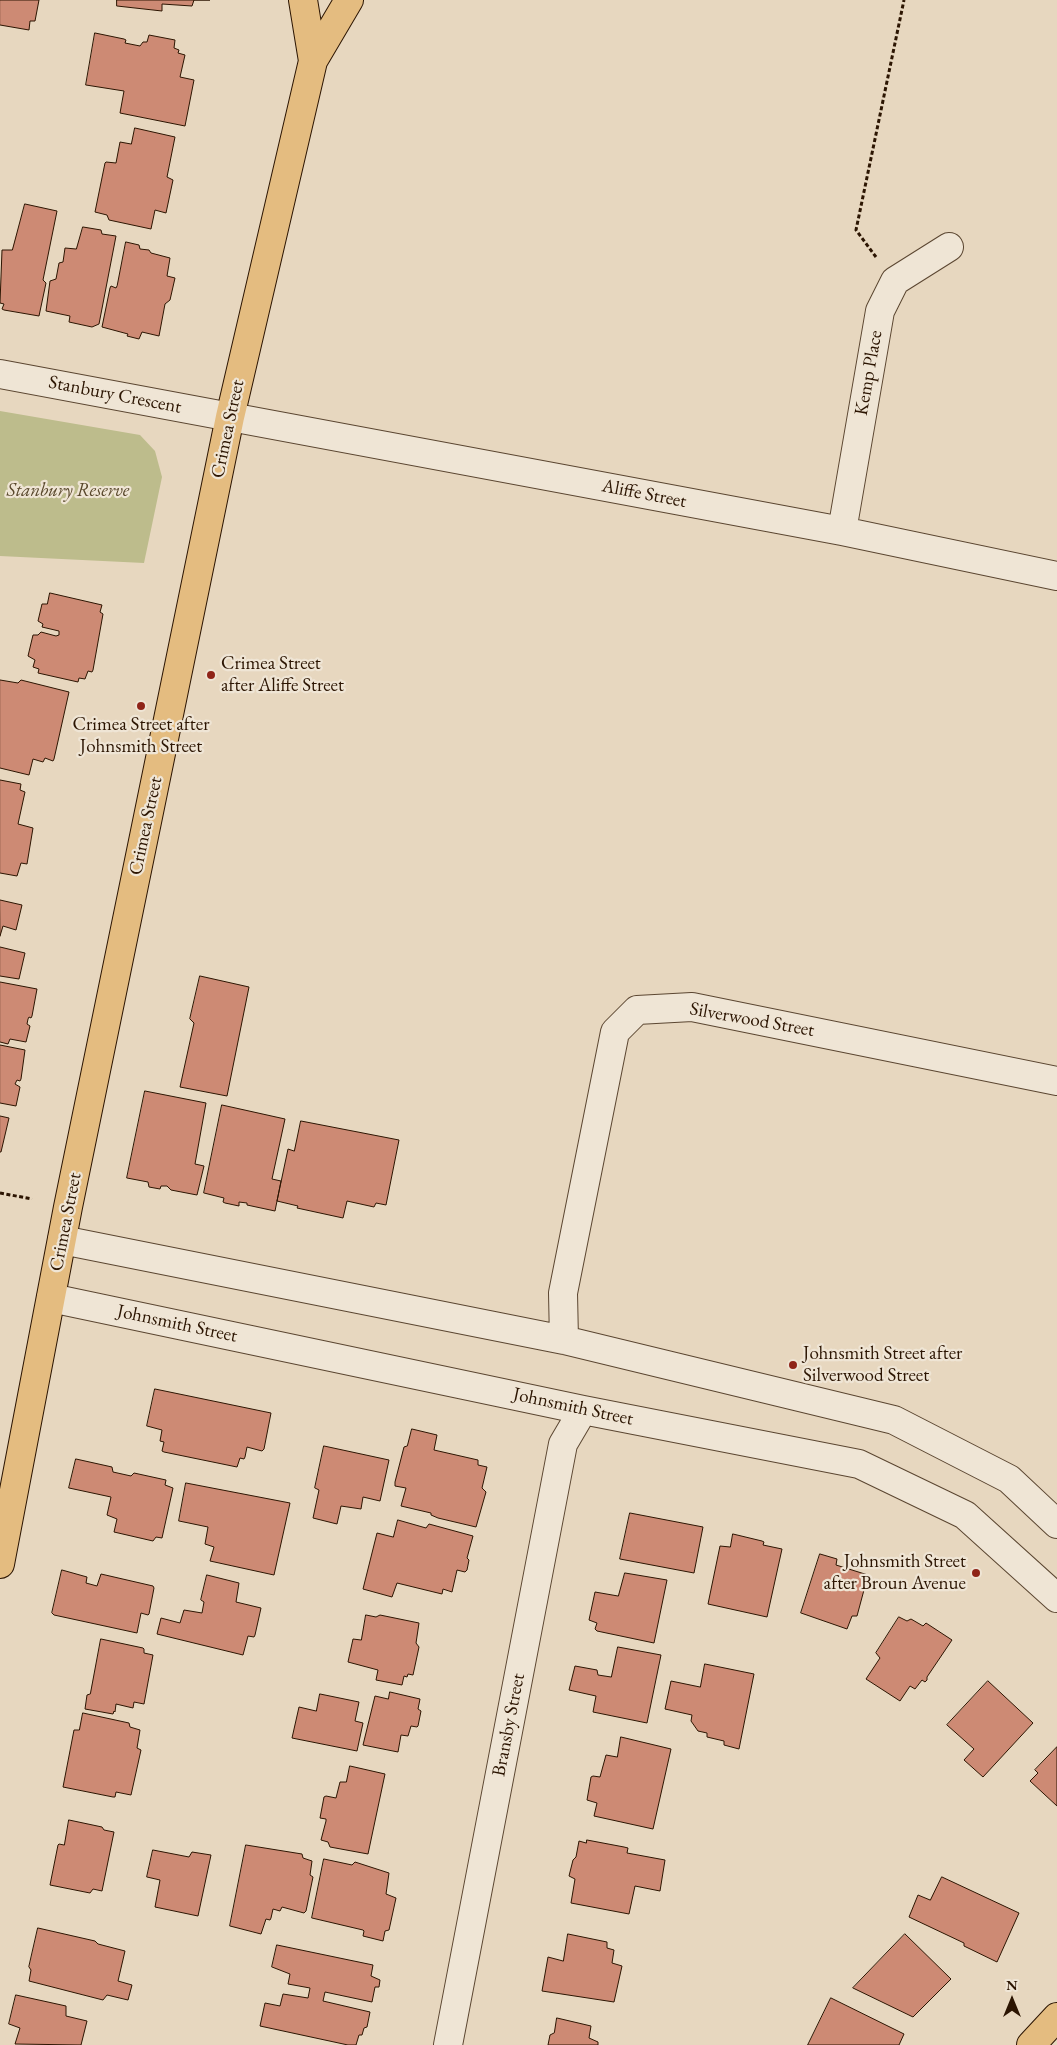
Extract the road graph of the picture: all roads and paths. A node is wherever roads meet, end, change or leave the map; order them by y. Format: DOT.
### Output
graph roads {
  1 [pos="303,0"];
  2 [pos="348,0"];
  3 [pos="904,0"];
  4 [pos="313,61"];
  5 [pos="949,247"];
  6 [pos="895,282"];
  7 [pos="0,374"];
  8 [pos="230,417"];
  9 [pos="842,531"];
  10 [pos="1057,576"];
  11 [pos="1057,1081"];
  12 [pos="0,1193"];
  13 [pos="32,1199"];
  14 [pos="62,1240"];
  15 [pos="51,1298"];
  16 [pos="564,1340"];
  17 [pos="583,1410"];
  18 [pos="1057,1524"];
  19 [pos="0,1564"];
  20 [pos="1057,1598"];
  21 [pos="1057,2017"];
  22 [pos="448,2045"];
  23 [pos="1031,2045"];
  1 -- 4 [label="main road, Crimea Street"];
  2 -- 4 [label="main road, Crimea Street"];
  3 -- 6 [label="path"];
  4 -- 8 [label="main road, Crimea Street"];
  5 -- 6 [label="street, Kemp Place"];
  6 -- 9 [label="street, Kemp Place"];
  7 -- 8 [label="street, Stanbury Crescent"];
  8 -- 9 [label="street, Aliffe Street"];
  8 -- 14 [label="main road, Crimea Street"];
  9 -- 10 [label="street, Aliffe Street"];
  11 -- 16 [label="street, Silverwood Street"];
  12 -- 13 [label="path"];
  14 -- 15 [label="main road, Crimea Street"];
  14 -- 16 [label="street"];
  15 -- 17 [label="street, Johnsmith Street"];
  15 -- 19 [label="main road, Crimea Street"];
  16 -- 18 [label="street"];
  17 -- 20 [label="street, Johnsmith Street"];
  17 -- 22 [label="street, Bransby Street"];
  21 -- 23 [label="main road"];
}
